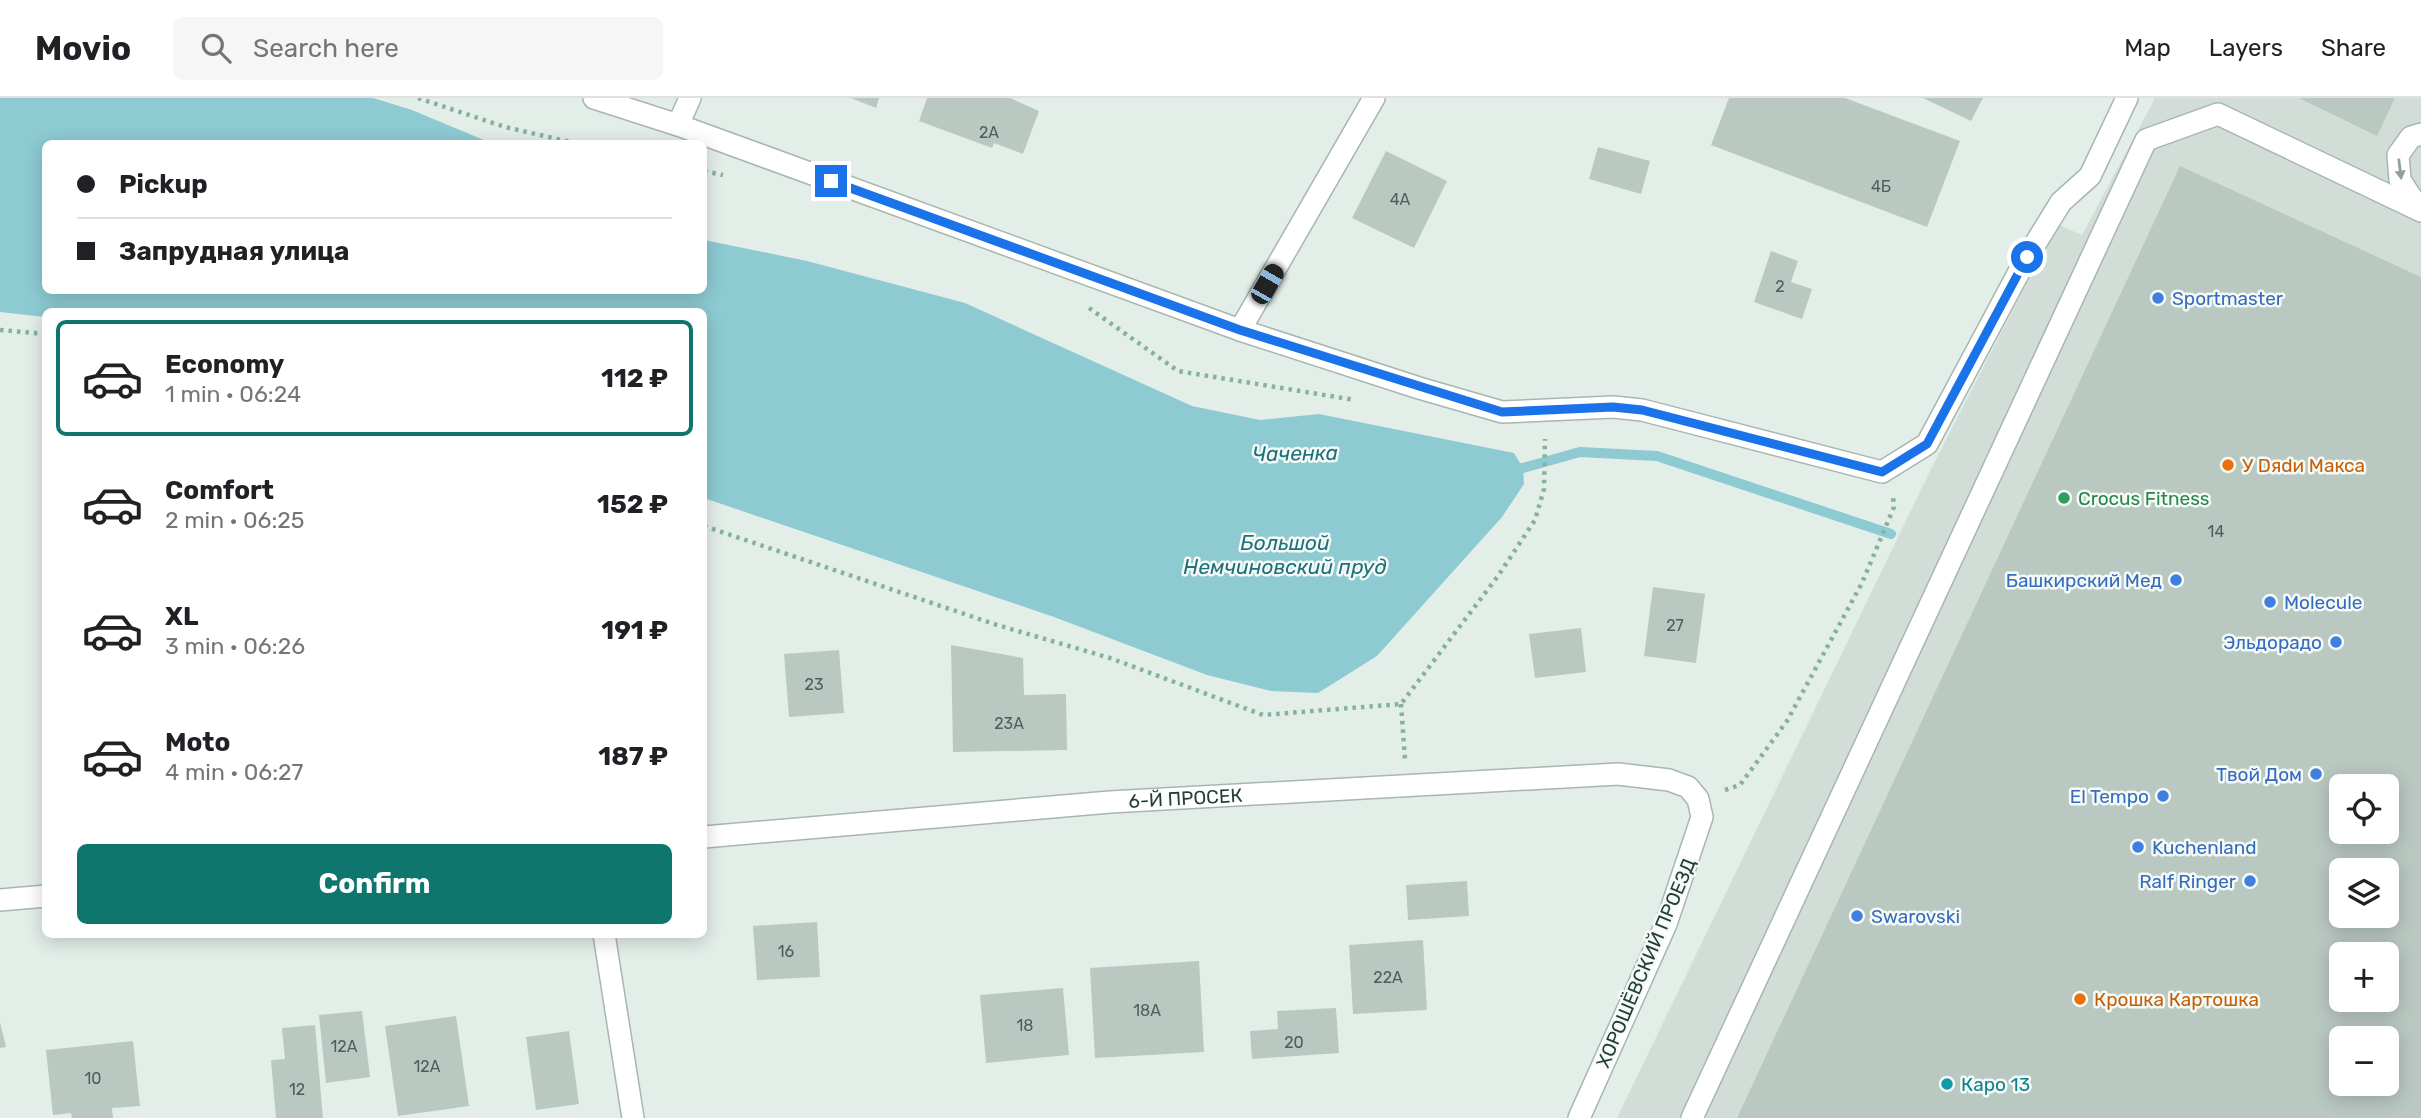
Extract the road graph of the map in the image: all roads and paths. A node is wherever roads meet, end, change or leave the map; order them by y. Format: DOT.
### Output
graph roads {
  1 [pos="418,98"];
  2 [pos="594,98"];
  3 [pos="690,98"];
  4 [pos="1374,98"];
  5 [pos="2127,98"];
  6 [pos="678,125"];
  7 [pos="2421,134"];
  8 [pos="562,140"];
  9 [pos="707,172"];
  10 [pos="727,176"];
  11 [pos="2420,211"];
  12 [pos="1088,308"];
  13 [pos="0,330"];
  14 [pos="1240,330"];
  15 [pos="42,334"];
  16 [pos="1357,401"];
  17 [pos="1546,410"];
  18 [pos="1894,507"];
  19 [pos="707,527"];
  20 [pos="1401,704"];
  21 [pos="1407,786"];
  22 [pos="1698,799"];
  23 [pos="707,837"];
  24 [pos="42,896"];
  25 [pos="0,900"];
  26 [pos="605,938"];
  27 [pos="633,1118"];
  28 [pos="1579,1118"];
  29 [pos="1692,1118"];
  1 -- 8 [label="path"];
  2 -- 6 [label="street"];
  3 -- 6 [label="street"];
  4 -- 14 [label="street"];
  5 -- 17 [label="street"];
  6 -- 14 [label="street"];
  7 -- 11 [label="street, one-way"];
  9 -- 10 [label="path"];
  11 -- 29 [label="street"];
  12 -- 16 [label="path"];
  13 -- 15 [label="path"];
  14 -- 17 [label="street"];
  17 -- 20 [label="path"];
  18 -- 22 [label="path"];
  19 -- 20 [label="path"];
  20 -- 21 [label="path"];
  21 -- 22 [label="street, 6-Й ПРОСЕК"];
  21 -- 23 [label="street, 6-Й ПРОСЕК"];
  22 -- 28 [label="street, ХОРОШЁВСКИЙ ПРОЕЗД"];
  24 -- 25 [label="street"];
  26 -- 27 [label="street"];
}
